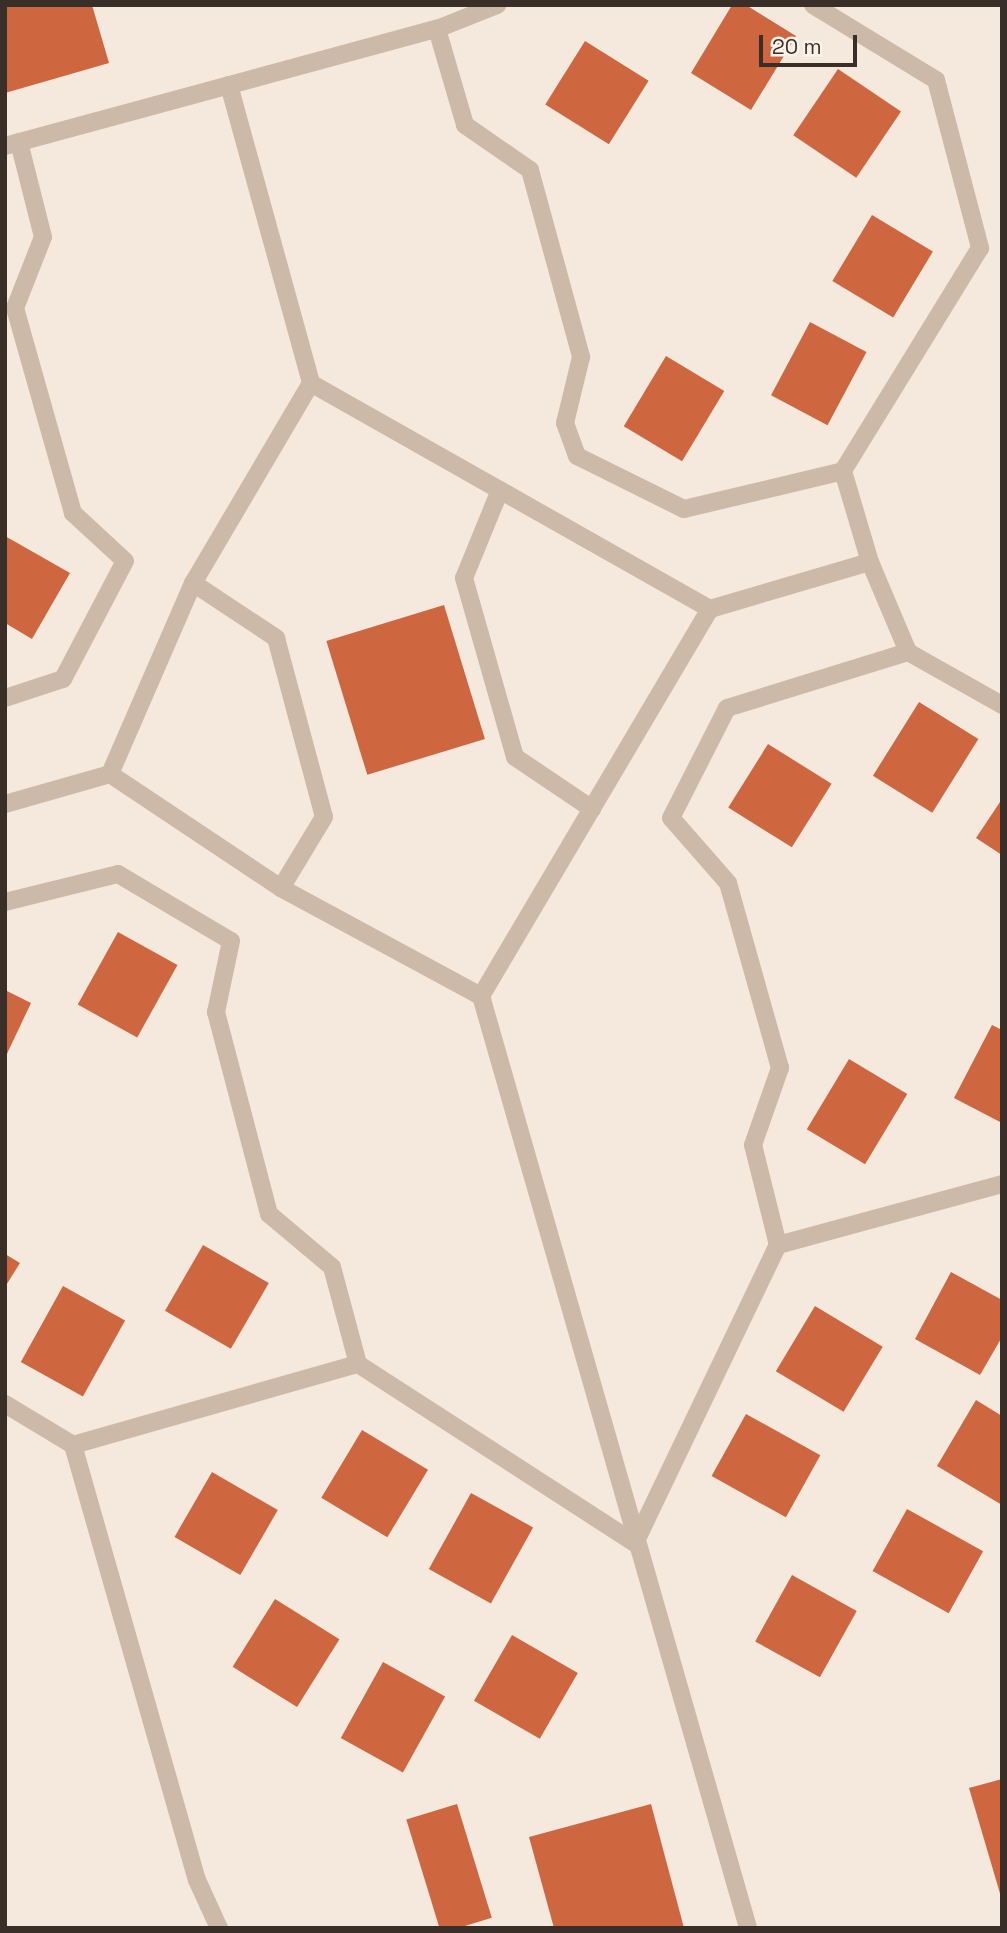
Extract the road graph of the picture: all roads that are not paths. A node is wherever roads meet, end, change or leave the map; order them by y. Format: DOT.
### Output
graph roads {
  1 [pos="497,5"];
  2 [pos="813,5"];
  3 [pos="437,29"];
  4 [pos="229,85"];
  5 [pos="12,144"];
  6 [pos="312,383"];
  7 [pos="843,471"];
  8 [pos="500,490"];
  9 [pos="870,562"];
  10 [pos="193,583"];
  11 [pos="710,609"];
  12 [pos="908,652"];
  13 [pos="5,698"];
  14 [pos="1002,705"];
  15 [pos="110,774"];
  16 [pos="5,804"];
  17 [pos="592,809"];
  18 [pos="281,888"];
  19 [pos="5,902"];
  20 [pos="481,996"];
  21 [pos="1002,1184"];
  22 [pos="778,1245"];
  23 [pos="358,1364"];
  24 [pos="5,1404"];
  25 [pos="73,1445"];
  26 [pos="635,1543"];
  27 [pos="219,1928"];
  28 [pos="748,1928"];
  1 -- 3 [label="street"];
  2 -- 7 [label="street"];
  3 -- 4 [label="street"];
  3 -- 7 [label="street"];
  4 -- 5 [label="street"];
  4 -- 6 [label="street"];
  5 -- 13 [label="street"];
  6 -- 8 [label="street"];
  6 -- 10 [label="street"];
  7 -- 9 [label="street"];
  8 -- 11 [label="street"];
  8 -- 17 [label="street"];
  9 -- 11 [label="street"];
  9 -- 12 [label="street"];
  10 -- 15 [label="street"];
  10 -- 18 [label="street"];
  11 -- 17 [label="street"];
  12 -- 14 [label="street"];
  12 -- 22 [label="street"];
  15 -- 16 [label="street"];
  15 -- 18 [label="street"];
  17 -- 20 [label="street"];
  18 -- 20 [label="street"];
  19 -- 23 [label="street"];
  20 -- 26 [label="street"];
  21 -- 22 [label="street"];
  22 -- 26 [label="street"];
  23 -- 25 [label="street"];
  23 -- 26 [label="street"];
  24 -- 25 [label="street"];
  25 -- 27 [label="street"];
  26 -- 28 [label="street"];
}
